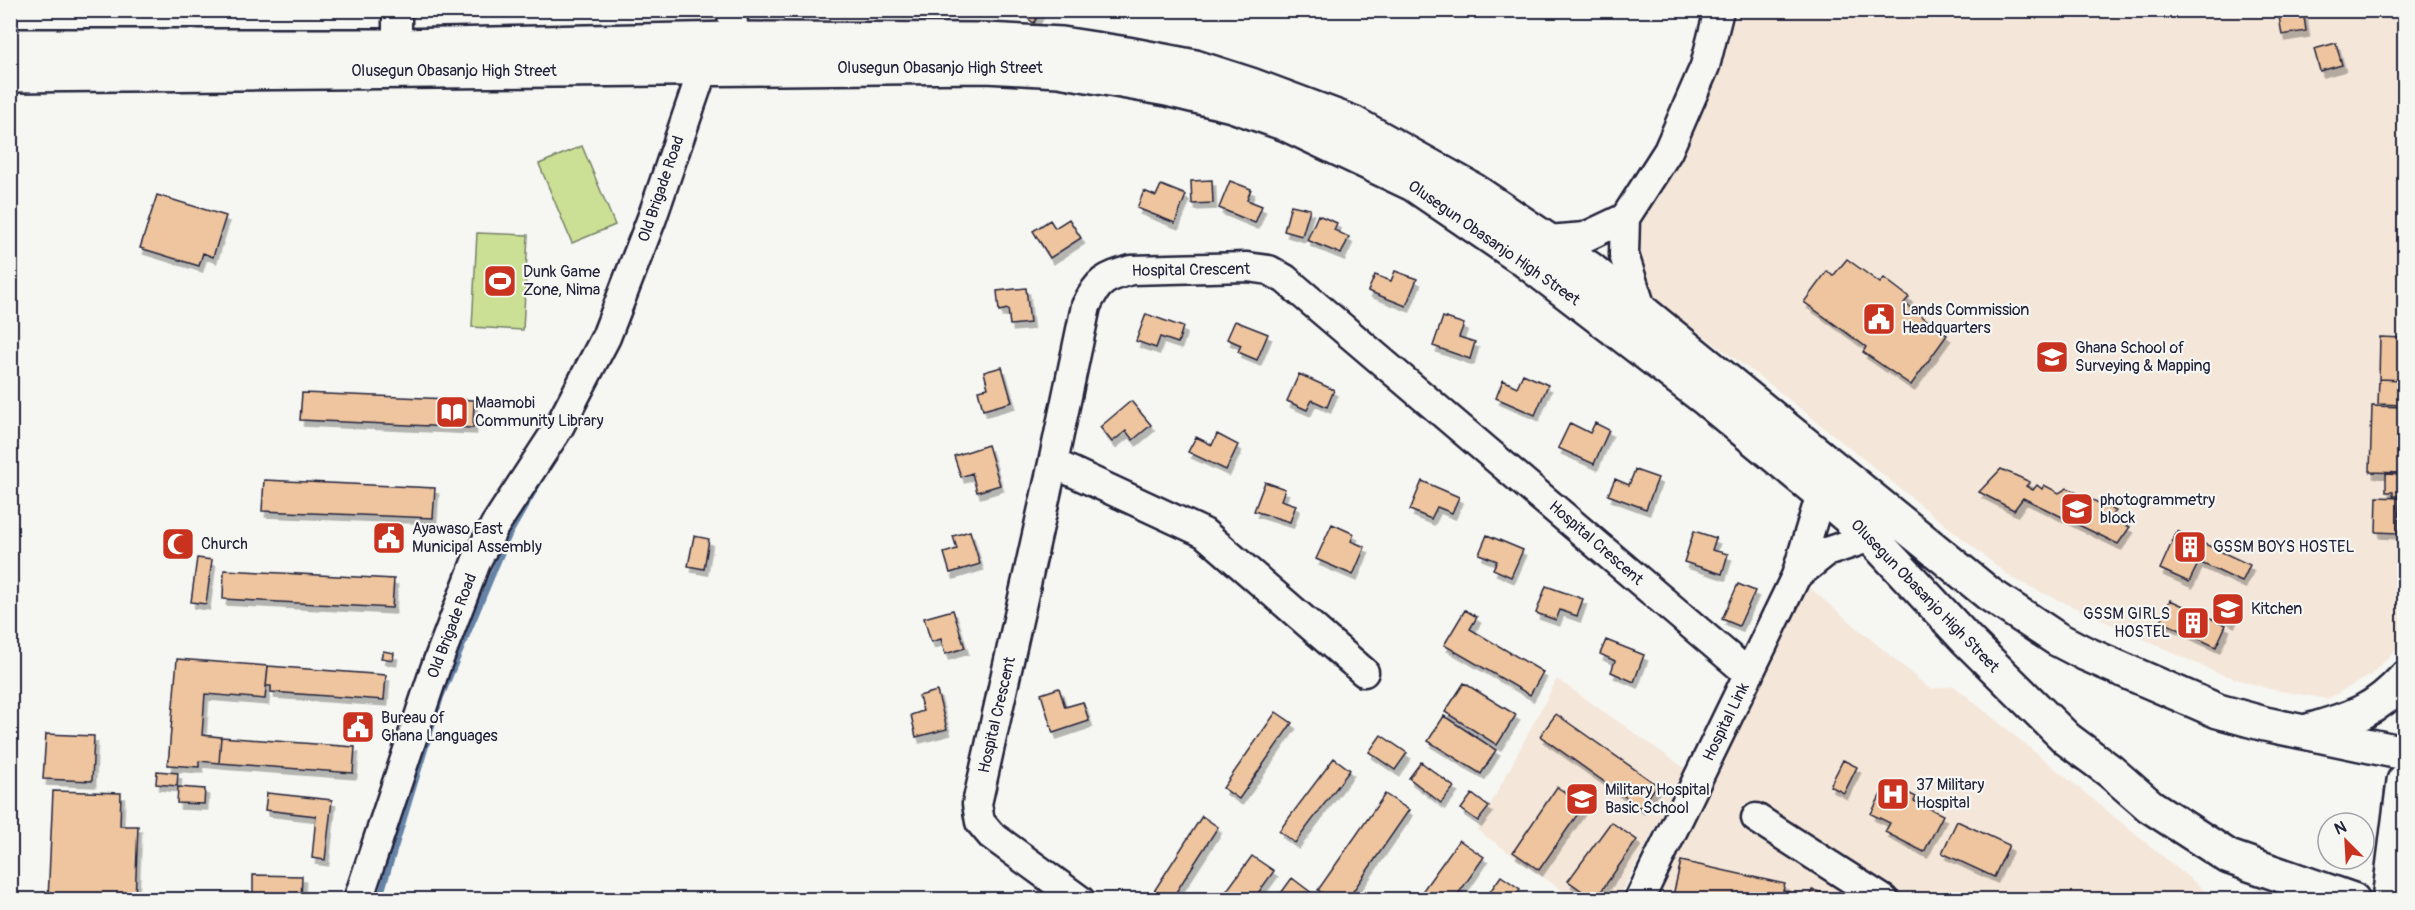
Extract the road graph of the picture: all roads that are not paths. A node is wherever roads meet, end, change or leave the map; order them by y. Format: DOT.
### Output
graph roads {
  1 [pos="397,10"];
  2 [pos="1719,10"];
  3 [pos="733,25"];
  4 [pos="10,46"];
  5 [pos="397,46"];
  6 [pos="703,69"];
  7 [pos="10,75"];
  8 [pos="1625,218"];
  9 [pos="1548,240"];
  10 [pos="1642,311"];
  11 [pos="1053,463"];
  12 [pos="1821,494"];
  13 [pos="1871,537"];
  14 [pos="1796,576"];
  15 [pos="1365,672"];
  16 [pos="1749,674"];
  17 [pos="2404,679"];
  18 [pos="2304,732"];
  19 [pos="2404,753"];
  20 [pos="2404,781"];
  21 [pos="1756,818"];
  22 [pos="2229,857"];
  23 [pos="358,900"];
  24 [pos="1080,900"];
  25 [pos="1640,900"];
  26 [pos="1884,900"];
  27 [pos="2308,900"];
  28 [pos="2353,900"];
  29 [pos="2389,900"];
  1 -- 5 [label="street"];
  2 -- 8 [label="street"];
  3 -- 5 [label="main road, Olusegun Obasanjo High Street"];
  3 -- 9 [label="main road, Olusegun Obasanjo High Street"];
  4 -- 5 [label="main road, Olusegun Obasanjo High Street"];
  6 -- 7 [label="main road, Olusegun Obasanjo High Street"];
  6 -- 12 [label="main road, Olusegun Obasanjo High Street"];
  6 -- 23 [label="street, Old Brigade Road"];
  8 -- 9 [label="street"];
  8 -- 10 [label="street, Olusegun Obasanjo High Street"];
  9 -- 10 [label="main road, Olusegun Obasanjo High Street"];
  10 -- 18 [label="main road, Olusegun Obasanjo High Street"];
  11 -- 15 [label="street"];
  11 -- 16 [label="street, Hospital Crescent"];
  11 -- 24 [label="street, Hospital Crescent"];
  12 -- 13 [label="main road, Olusegun Obasanjo High Street"];
  12 -- 14 [label="street, Hospital Link"];
  13 -- 14 [label="street, Hospital Link"];
  13 -- 22 [label="main road, Olusegun Obasanjo High Street"];
  14 -- 16 [label="street, Hospital Link"];
  16 -- 25 [label="street, Hospital Link"];
  17 -- 18 [label="main road"];
  18 -- 19 [label="main road, Olusegun Obasanjo High Street"];
  20 -- 29 [label="main road"];
  21 -- 26 [label="street"];
  22 -- 27 [label="main road"];
  22 -- 28 [label="main road, Olusegun Obasanjo High Street"];
}
